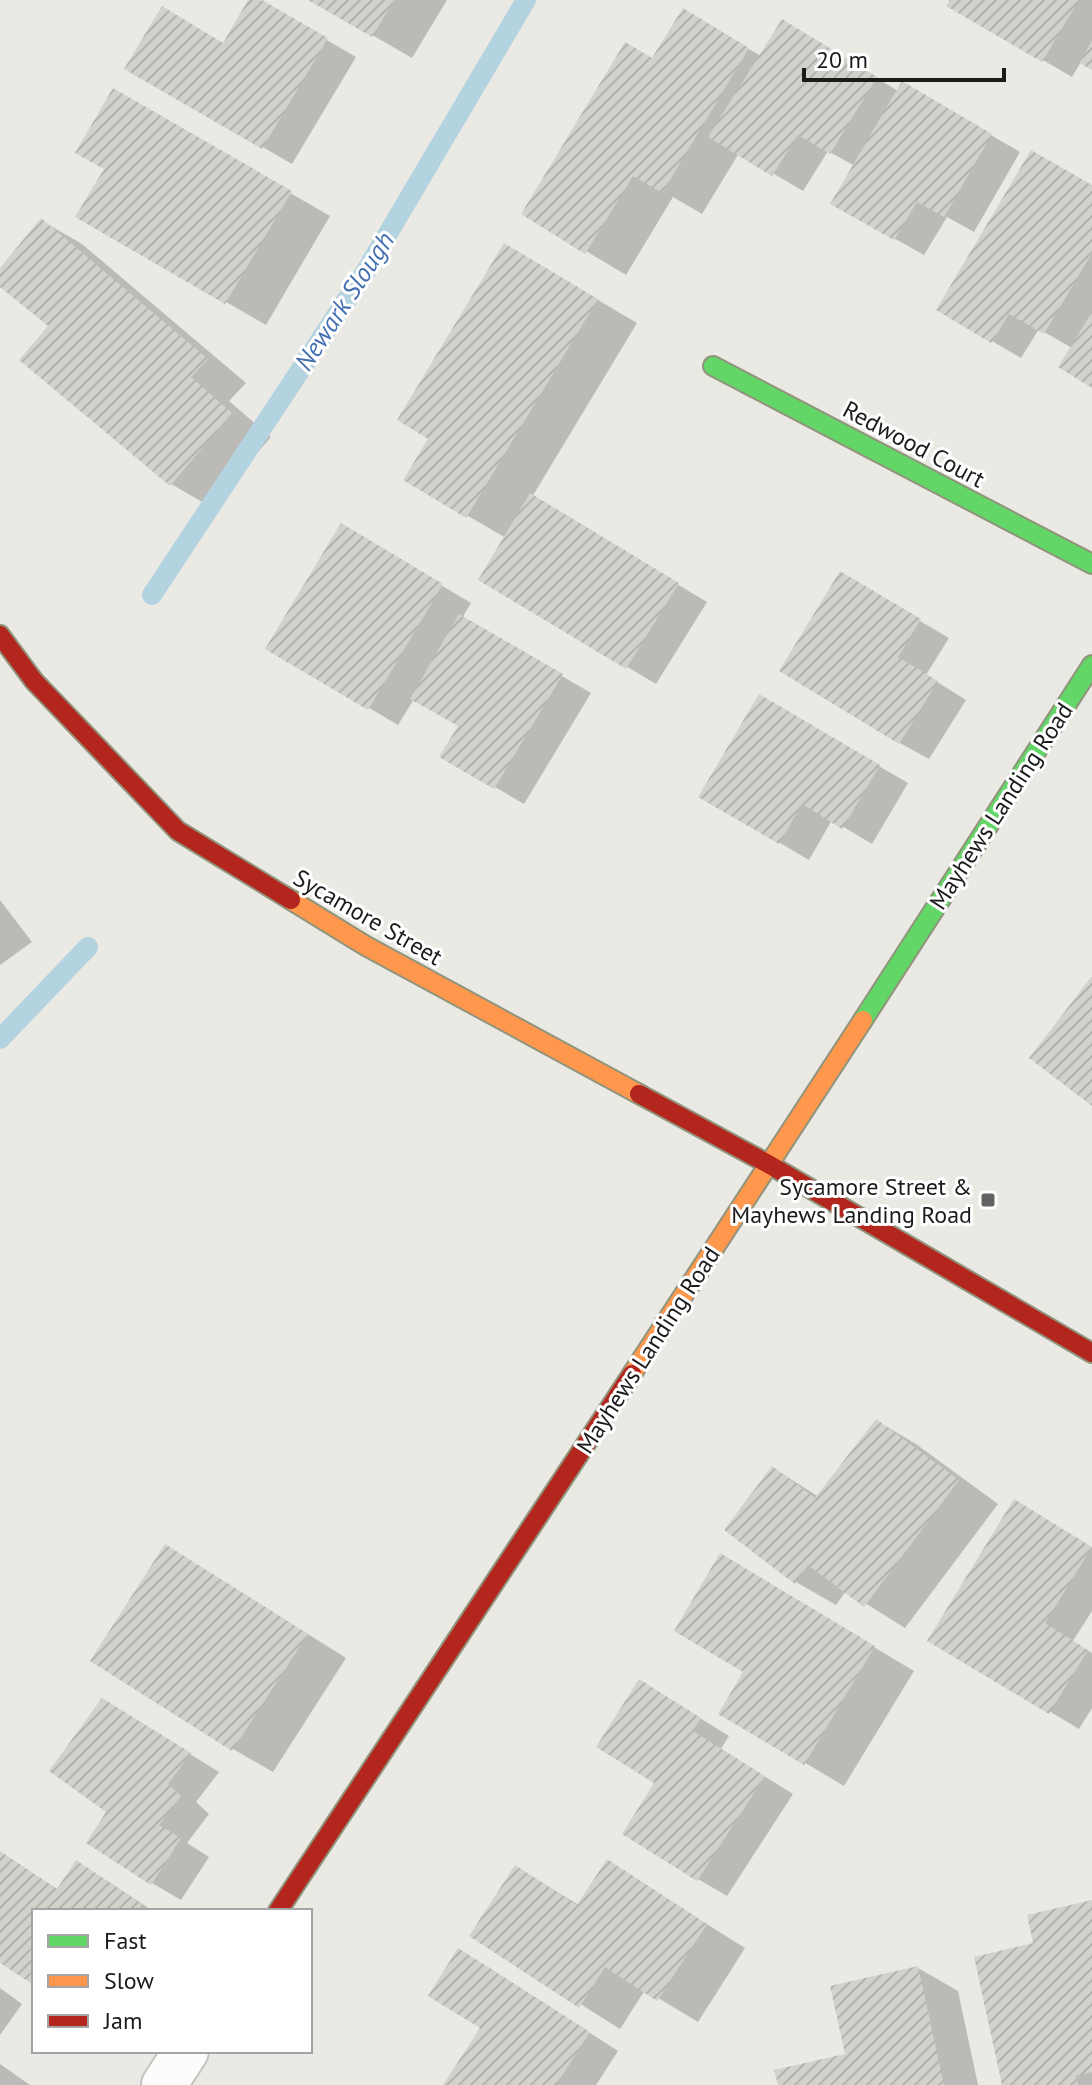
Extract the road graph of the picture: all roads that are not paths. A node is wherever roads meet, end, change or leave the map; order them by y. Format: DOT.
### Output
graph roads {
  1 [pos="713,366"];
  2 [pos="1092,564"];
  3 [pos="0,635"];
  4 [pos="1092,665"];
  5 [pos="770,1165"];
  6 [pos="1092,1353"];
  7 [pos="279,1909"];
  8 [pos="185,2053"];
  9 [pos="164,2085"];
  1 -- 2 [label="street, Redwood Court"];
  3 -- 5 [label="street, Sycamore Street"];
  4 -- 5 [label="street, Mayhews Landing Road"];
  5 -- 6 [label="street, Sycamore Street"];
  5 -- 7 [label="street, Mayhews Landing Road"];
  8 -- 9 [label="street"];
}
